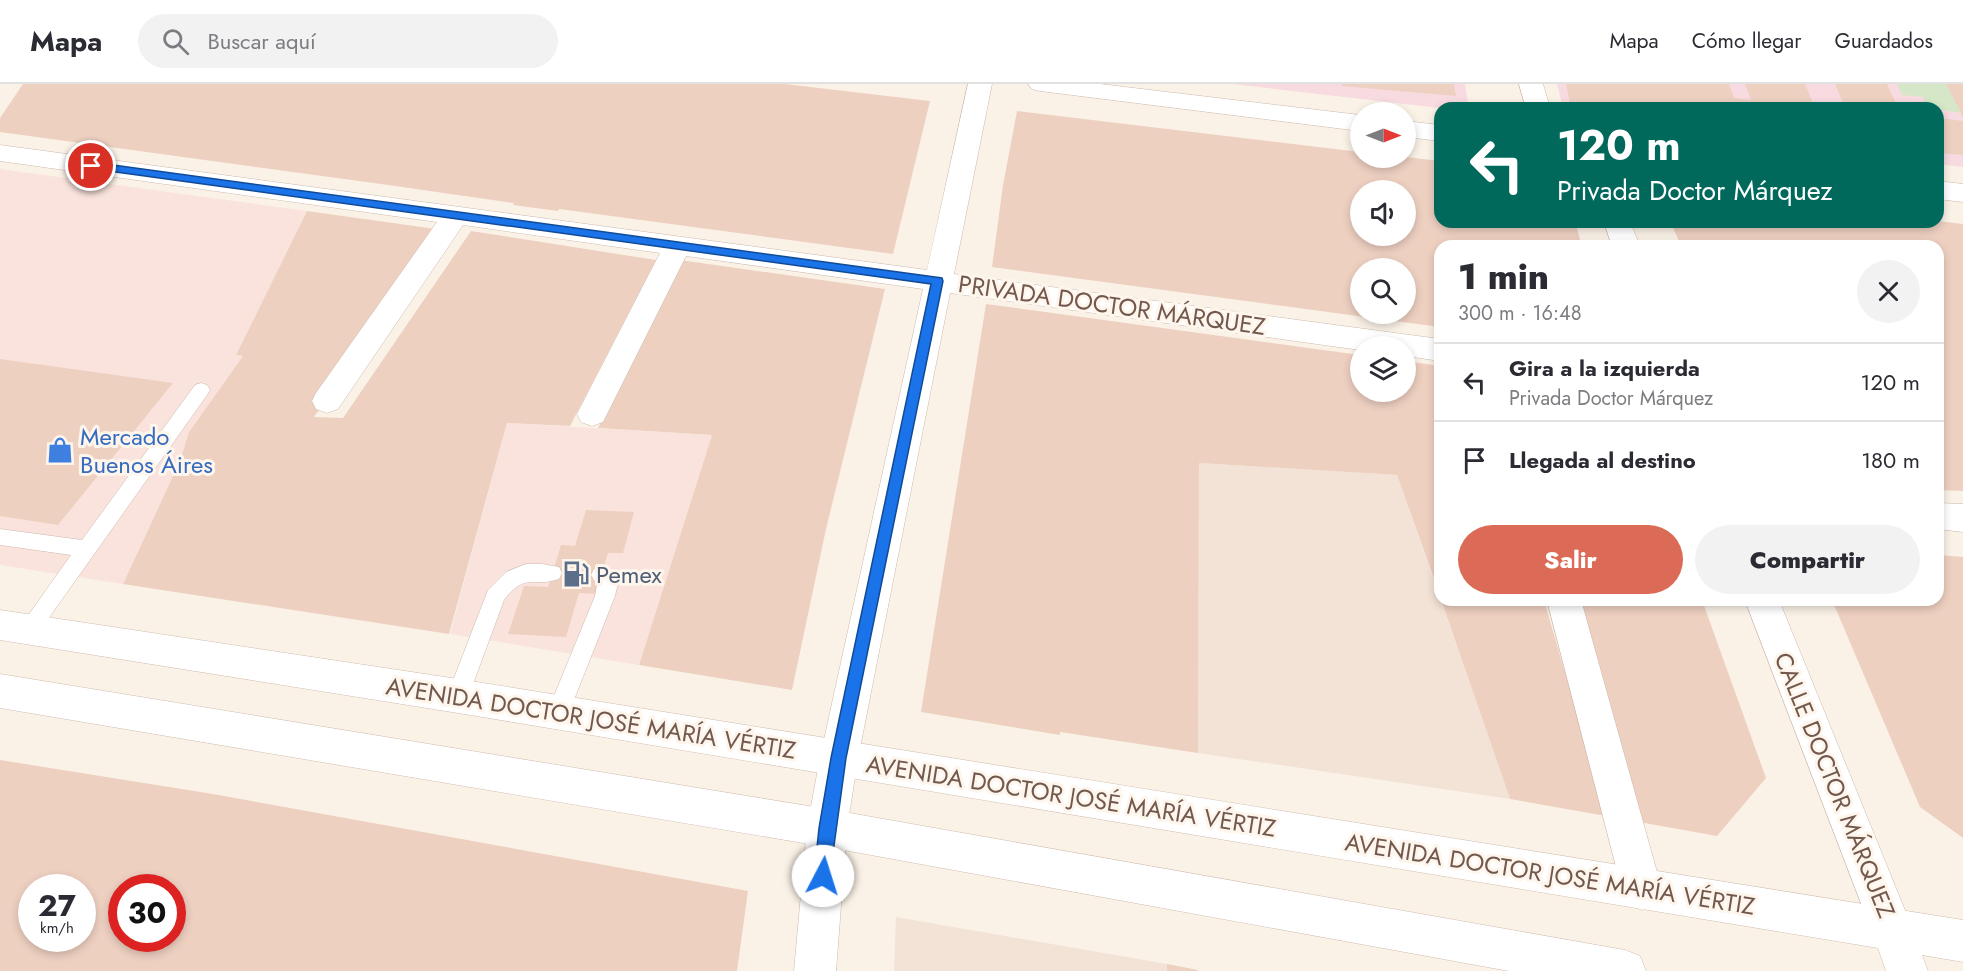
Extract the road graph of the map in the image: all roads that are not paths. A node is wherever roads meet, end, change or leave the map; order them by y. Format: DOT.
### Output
graph roads {
  1 [pos="980,84"];
  2 [pos="1040,84"];
  3 [pos="1531,84"];
  4 [pos="1537,102"];
  5 [pos="1350,122"];
  6 [pos="1416,130"];
  7 [pos="1434,132"];
  8 [pos="0,153"];
  9 [pos="1944,191"];
  10 [pos="1963,193"];
  11 [pos="456,215"];
  12 [pos="678,244"];
  13 [pos="938,281"];
  14 [pos="1434,349"];
  15 [pos="201,390"];
  16 [pos="327,401"];
  17 [pos="592,414"];
  18 [pos="1944,516"];
  19 [pos="1963,518"];
  20 [pos="0,537"];
  21 [pos="87,549"];
  22 [pos="552,573"];
  23 [pos="601,575"];
  24 [pos="1566,606"];
  25 [pos="1764,606"];
  26 [pos="14,627"];
  27 [pos="0,691"];
  28 [pos="458,696"];
  29 [pos="558,713"];
  30 [pos="838,758"];
  31 [pos="827,828"];
  32 [pos="1642,890"];
  33 [pos="1892,930"];
  34 [pos="1963,941"];
  35 [pos="815,971"];
  36 [pos="1625,971"];
  37 [pos="1907,971"];
  1 -- 13 [label="street"];
  2 -- 5 [label="street"];
  3 -- 4 [label="street"];
  6 -- 7 [label="street"];
  8 -- 11 [label="street, PRIVADA DOCTOR MÁRQUEZ"];
  9 -- 10 [label="street"];
  11 -- 12 [label="street, PRIVADA DOCTOR MÁRQUEZ"];
  11 -- 16 [label="street"];
  12 -- 13 [label="street, PRIVADA DOCTOR MÁRQUEZ"];
  12 -- 17 [label="street"];
  13 -- 14 [label="street, PRIVADA DOCTOR MÁRQUEZ"];
  13 -- 30 [label="street"];
  15 -- 21 [label="lane"];
  18 -- 19 [label="street"];
  20 -- 21 [label="lane"];
  21 -- 26 [label="lane"];
  22 -- 28 [label="lane"];
  23 -- 29 [label="lane"];
  24 -- 32 [label="street"];
  25 -- 33 [label="street, CALLE DOCTOR MÁRQUEZ"];
  26 -- 28 [label="street, AVENIDA DOCTOR JOSÉ MARÍA VÉRTIZ"];
  27 -- 31 [label="street"];
  28 -- 29 [label="street, AVENIDA DOCTOR JOSÉ MARÍA VÉRTIZ"];
  29 -- 30 [label="street, AVENIDA DOCTOR JOSÉ MARÍA VÉRTIZ"];
  30 -- 31 [label="street"];
  30 -- 32 [label="street, AVENIDA DOCTOR JOSÉ MARÍA VÉRTIZ"];
  31 -- 35 [label="street"];
  31 -- 36 [label="street"];
  32 -- 33 [label="street, AVENIDA DOCTOR JOSÉ MARÍA VÉRTIZ"];
  33 -- 34 [label="street, AVENIDA DOCTOR JOSÉ MARÍA VÉRTIZ"];
  33 -- 37 [label="street, CALLE DOCTOR MÁRQUEZ"];
}
